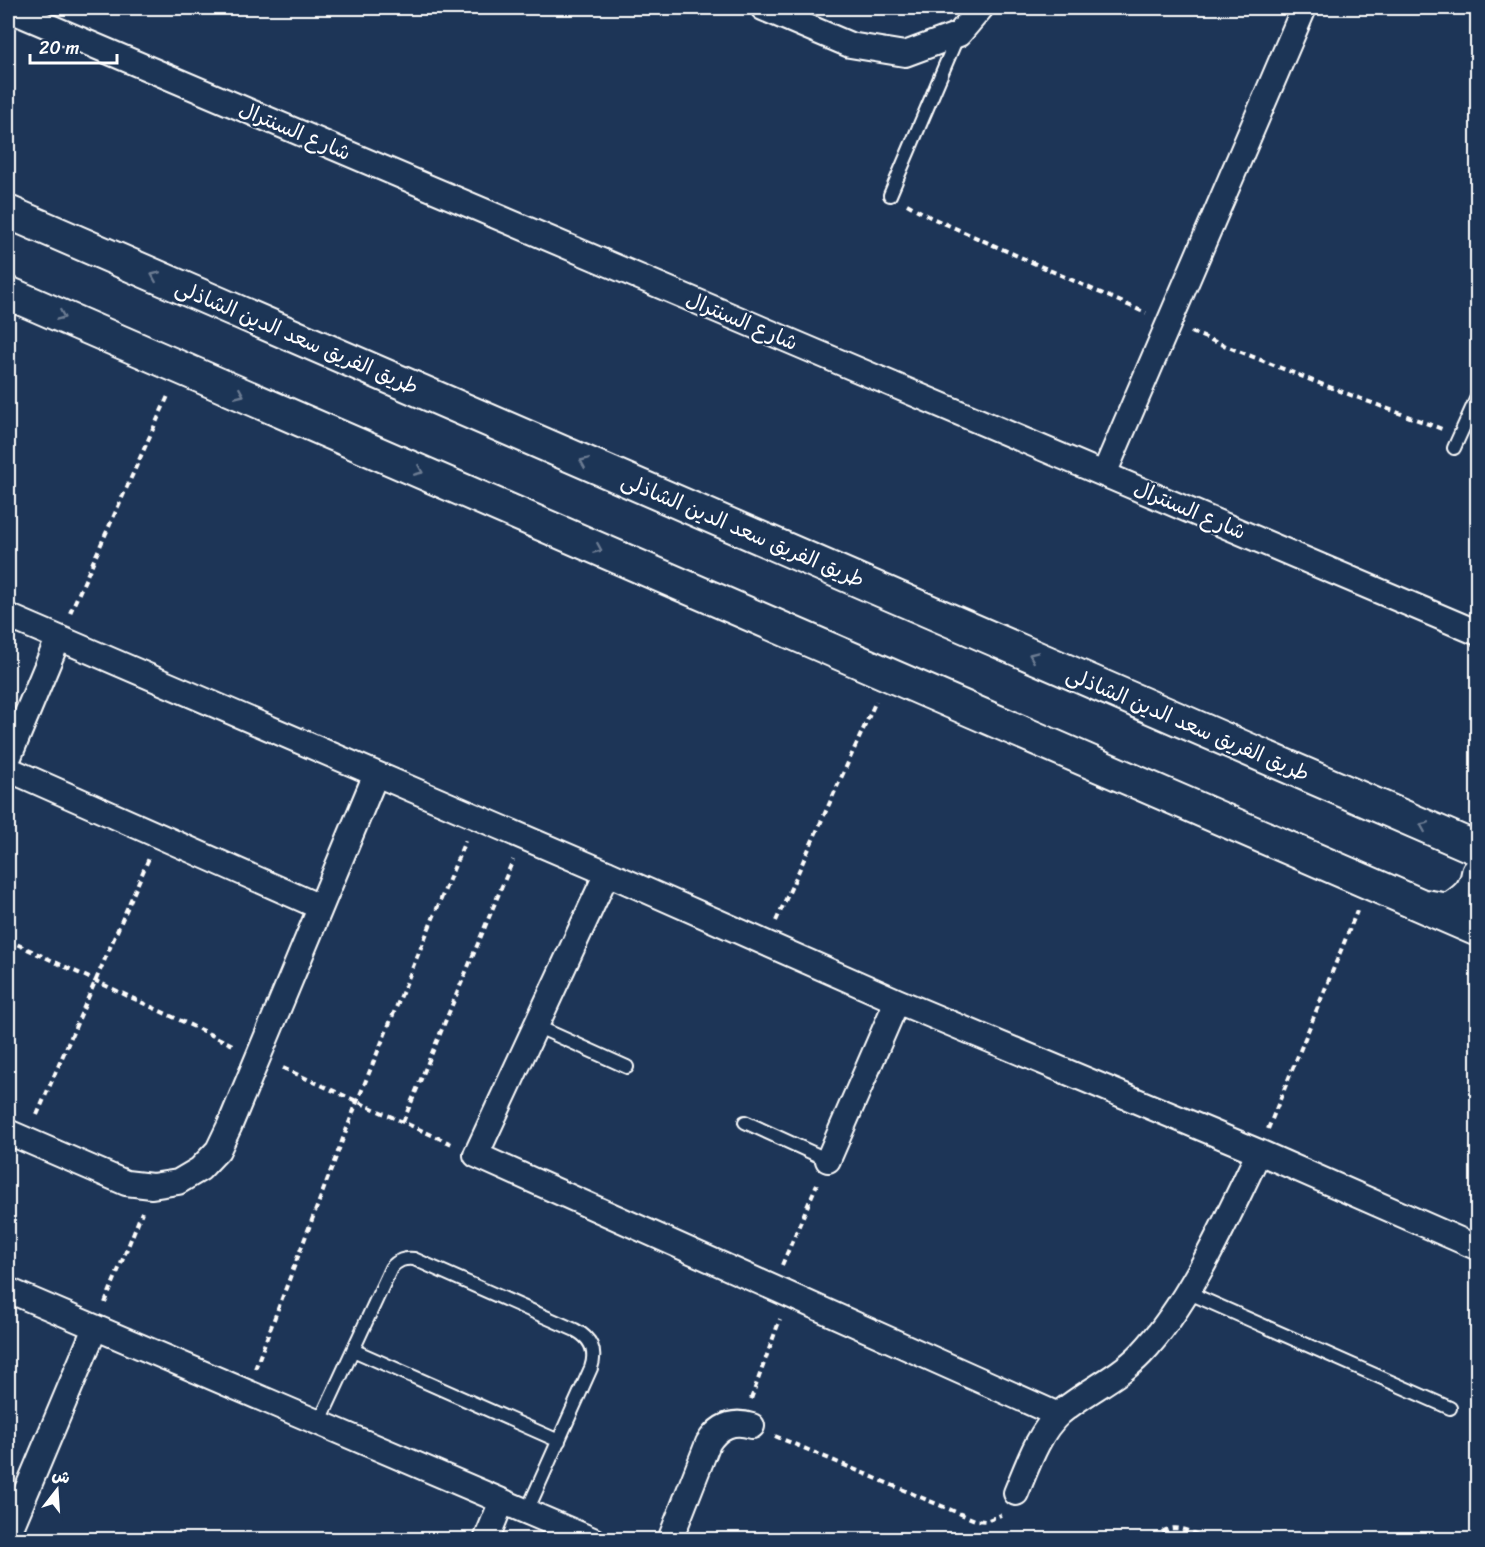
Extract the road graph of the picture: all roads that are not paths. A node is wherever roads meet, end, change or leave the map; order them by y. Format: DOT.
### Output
graph roads {
  1 [pos="763,8"];
  2 [pos="981,8"];
  3 [pos="1304,8"];
  4 [pos="8,9"];
  5 [pos="959,34"];
  6 [pos="890,195"];
  7 [pos="8,212"];
  8 [pos="8,293"];
  9 [pos="1478,395"];
  10 [pos="1454,448"];
  11 [pos="1104,474"];
  12 [pos="8,616"];
  13 [pos="1478,633"];
  14 [pos="58,639"];
  15 [pos="8,759"];
  16 [pos="8,769"];
  17 [pos="376,774"];
  18 [pos="1473,853"];
  19 [pos="607,873"];
  20 [pos="1478,873"];
  21 [pos="1421,906"];
  22 [pos="320,907"];
  23 [pos="1478,930"];
  24 [pos="897,1001"];
  25 [pos="536,1026"];
  26 [pos="627,1067"];
  27 [pos="745,1122"];
  28 [pos="17,1136"];
  29 [pos="1259,1152"];
  30 [pos="828,1160"];
  31 [pos="1478,1248"];
  32 [pos="8,1290"];
  33 [pos="1186,1292"];
  34 [pos="95,1328"];
  35 [pos="353,1350"];
  36 [pos="1450,1408"];
  37 [pos="1058,1415"];
  38 [pos="320,1423"];
  39 [pos="747,1425"];
  40 [pos="559,1441"];
  41 [pos="1016,1493"];
  42 [pos="502,1501"];
  43 [pos="527,1511"];
  44 [pos="8,1535"];
  45 [pos="486,1539"];
  46 [pos="593,1539"];
  47 [pos="670,1539"];
  1 -- 5 [label="street"];
  2 -- 5 [label="street"];
  3 -- 11 [label="street"];
  4 -- 11 [label="street, شارع السنترال"];
  5 -- 6 [label="lane"];
  18 -- 7 [label="street, طريق الفريق سعد الدين الشاذلى, one-way"];
  8 -- 21 [label="street, one-way"];
  9 -- 10 [label="lane"];
  11 -- 13 [label="street, شارع السنترال"];
  12 -- 14 [label="street"];
  14 -- 15 [label="street"];
  14 -- 17 [label="street"];
  16 -- 22 [label="street"];
  17 -- 19 [label="street"];
  17 -- 22 [label="street"];
  19 -- 24 [label="street"];
  19 -- 25 [label="street"];
  20 -- 21 [label="street"];
  21 -- 23 [label="street"];
  22 -- 28 [label="street"];
  24 -- 29 [label="street"];
  24 -- 30 [label="street"];
  25 -- 26 [label="lane"];
  25 -- 37 [label="street"];
  27 -- 30 [label="lane"];
  29 -- 31 [label="street"];
  29 -- 33 [label="street"];
  32 -- 34 [label="street"];
  33 -- 36 [label="lane"];
  33 -- 37 [label="street"];
  34 -- 38 [label="street"];
  34 -- 44 [label="street"];
  35 -- 38 [label="lane"];
  35 -- 40 [label="lane"];
  35 -- 40 [label="lane"];
  37 -- 41 [label="street"];
  38 -- 42 [label="street"];
  39 -- 47 [label="street"];
  40 -- 43 [label="lane"];
  42 -- 43 [label="street"];
  42 -- 45 [label="street"];
  43 -- 46 [label="street"];
}
